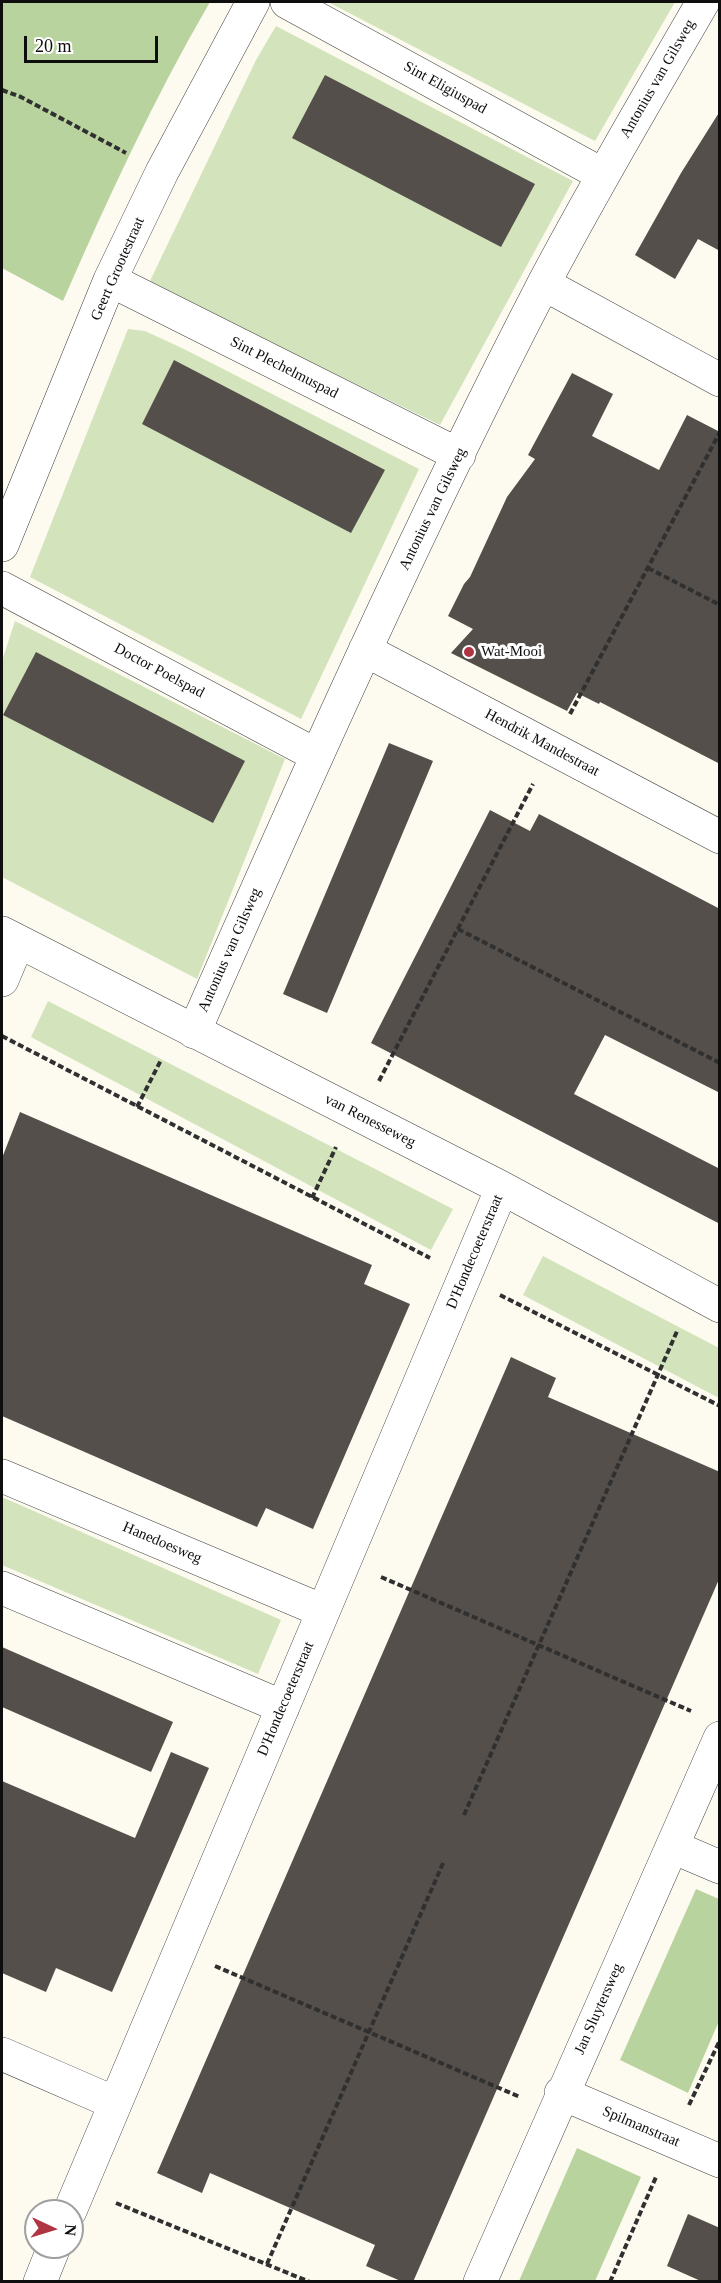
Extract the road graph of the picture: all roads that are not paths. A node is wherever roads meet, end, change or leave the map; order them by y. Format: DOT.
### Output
graph roads {
  1 [pos="253,2"];
  2 [pos="287,2"];
  3 [pos="703,2"];
  4 [pos="603,175"];
  5 [pos="110,280"];
  6 [pos="544,284"];
  7 [pos="720,380"];
  8 [pos="459,455"];
  9 [pos="2,545"];
  10 [pos="2,588"];
  11 [pos="365,650"];
  12 [pos="316,754"];
  13 [pos="720,837"];
  14 [pos="10,937"];
  15 [pos="2,980"];
  16 [pos="186,1028"];
  17 [pos="502,1188"];
  18 [pos="708,1299"];
  19 [pos="2,1476"];
  20 [pos="2,1588"];
  21 [pos="323,1611"];
  22 [pos="283,1707"];
  23 [pos="720,1738"];
  24 [pos="673,1847"];
  25 [pos="720,1867"];
  26 [pos="2,2054"];
  27 [pos="558,2102"];
  28 [pos="115,2103"];
  29 [pos="720,2161"];
  30 [pos="74,2199"];
  31 [pos="49,2259"];
  32 [pos="40,2282"];
  33 [pos="480,2282"];
  1 -- 5 [label="street, Geert Grootestraat"];
  2 -- 4 [label="street, Sint Eligiuspad"];
  3 -- 4 [label="street, Antonius van Gilsweg"];
  4 -- 6 [label="street, Antonius van Gilsweg"];
  5 -- 8 [label="street, Sint Plechelmuspad"];
  5 -- 9 [label="street, Geert Grootestraat"];
  6 -- 7 [label="street"];
  6 -- 8 [label="street, Antonius van Gilsweg"];
  8 -- 11 [label="street, Antonius van Gilsweg"];
  10 -- 12 [label="street, Doctor Poelspad"];
  11 -- 12 [label="street, Antonius van Gilsweg"];
  11 -- 13 [label="street, Hendrik Mandestraat"];
  12 -- 16 [label="street, Antonius van Gilsweg"];
  14 -- 15 [label="street"];
  14 -- 16 [label="street, van Renesseweg"];
  16 -- 17 [label="street, van Renesseweg"];
  17 -- 18 [label="street, van Renesseweg"];
  17 -- 21 [label="street, D'Hondecoeterstraat"];
  19 -- 21 [label="street, Hanedoesweg"];
  20 -- 22 [label="street"];
  21 -- 22 [label="street, D'Hondecoeterstraat"];
  22 -- 28 [label="street, D'Hondecoeterstraat"];
  23 -- 24 [label="street, Jan Sluytersweg"];
  24 -- 25 [label="street"];
  24 -- 27 [label="street, Jan Sluytersweg"];
  26 -- 28 [label="street"];
  27 -- 29 [label="street, Spilmanstraat"];
  27 -- 33 [label="street, Jan Sluytersweg"];
  28 -- 30 [label="street, D'Hondecoeterstraat"];
  31 -- 32 [label="street"];
}
